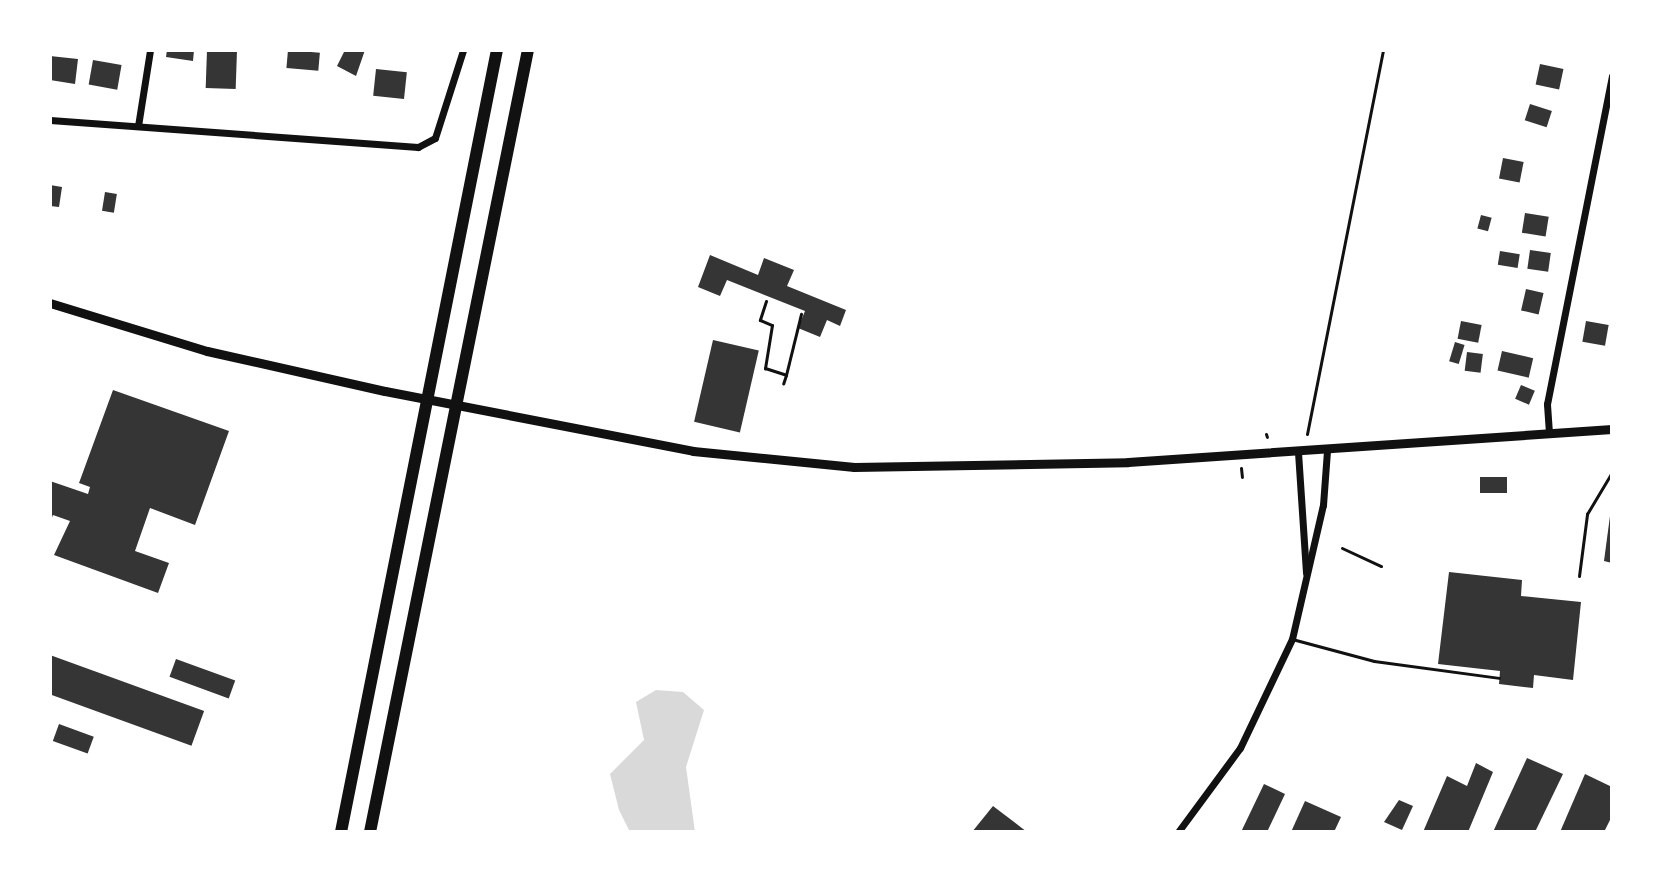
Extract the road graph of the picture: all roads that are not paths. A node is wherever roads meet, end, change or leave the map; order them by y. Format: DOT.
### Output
graph roads {
  1 [pos="150,50"];
  2 [pos="463,50"];
  3 [pos="497,50"];
  4 [pos="528,50"];
  5 [pos="1612,76"];
  6 [pos="50,120"];
  7 [pos="138,126"];
  8 [pos="50,303"];
  9 [pos="1612,429"];
  10 [pos="1549,433"];
  11 [pos="1327,451"];
  12 [pos="1298,452"];
  13 [pos="1306,583"];
  14 [pos="1292,639"];
  15 [pos="1499,678"];
  16 [pos="341,832"];
  17 [pos="370,832"];
  18 [pos="1178,832"];
  1 -- 7 [label="street"];
  2 -- 7 [label="street"];
  3 -- 16 [label="highway"];
  4 -- 17 [label="highway"];
  5 -- 10 [label="street"];
  6 -- 7 [label="street"];
  8 -- 12 [label="main road"];
  9 -- 10 [label="main road"];
  10 -- 11 [label="main road"];
  11 -- 12 [label="main road"];
  11 -- 13 [label="street"];
  12 -- 13 [label="street"];
  13 -- 14 [label="street"];
  14 -- 15 [label="lane"];
  14 -- 18 [label="street"];
}
